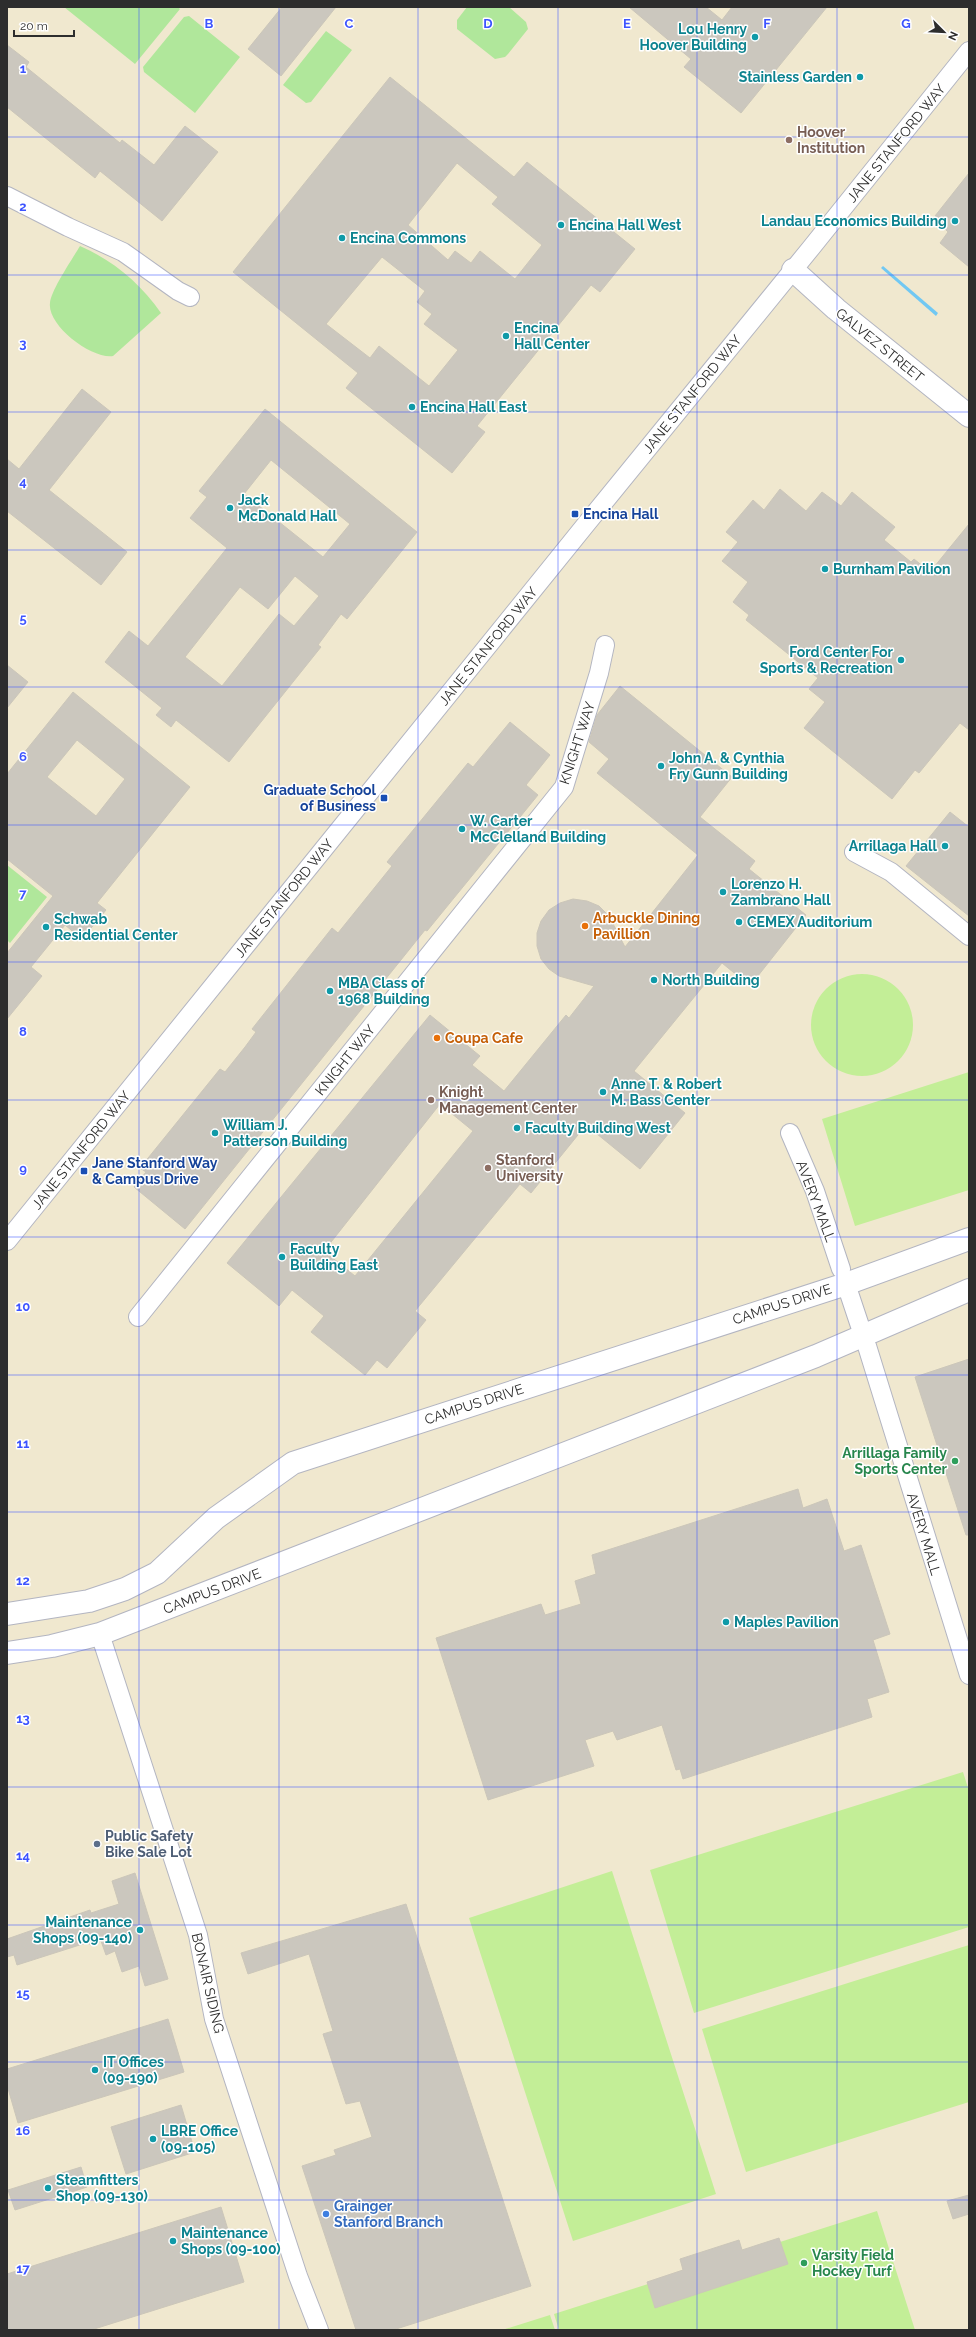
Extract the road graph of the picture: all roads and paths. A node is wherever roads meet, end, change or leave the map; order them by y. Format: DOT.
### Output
graph roads {
  1 [pos="969,51"];
  2 [pos="7,196"];
  3 [pos="794,270"];
  4 [pos="190,297"];
  5 [pos="969,416"];
  6 [pos="605,645"];
  7 [pos="854,852"];
  8 [pos="969,936"];
  9 [pos="790,1134"];
  10 [pos="969,1240"];
  11 [pos="7,1241"];
  12 [pos="841,1269"];
  13 [pos="848,1290"];
  14 [pos="969,1290"];
  15 [pos="138,1317"];
  16 [pos="860,1326"];
  17 [pos="867,1346"];
  18 [pos="7,1614"];
  19 [pos="100,1634"];
  20 [pos="7,1653"];
  21 [pos="969,1675"];
  22 [pos="319,2330"];
  1 -- 3 [label="street, JANE STANFORD WAY"];
  2 -- 4 [label="street"];
  3 -- 5 [label="street, GALVEZ STREET"];
  3 -- 11 [label="street, JANE STANFORD WAY"];
  6 -- 15 [label="street, KNIGHT WAY"];
  7 -- 8 [label="street"];
  9 -- 12 [label="street, AVERY MALL"];
  10 -- 18 [label="street, CAMPUS DRIVE"];
  13 -- 16 [label="street"];
  14 -- 19 [label="street, CAMPUS DRIVE"];
  17 -- 21 [label="street, AVERY MALL"];
  19 -- 20 [label="street, CAMPUS DRIVE"];
  19 -- 22 [label="street, BONAIR SIDING"];
}
